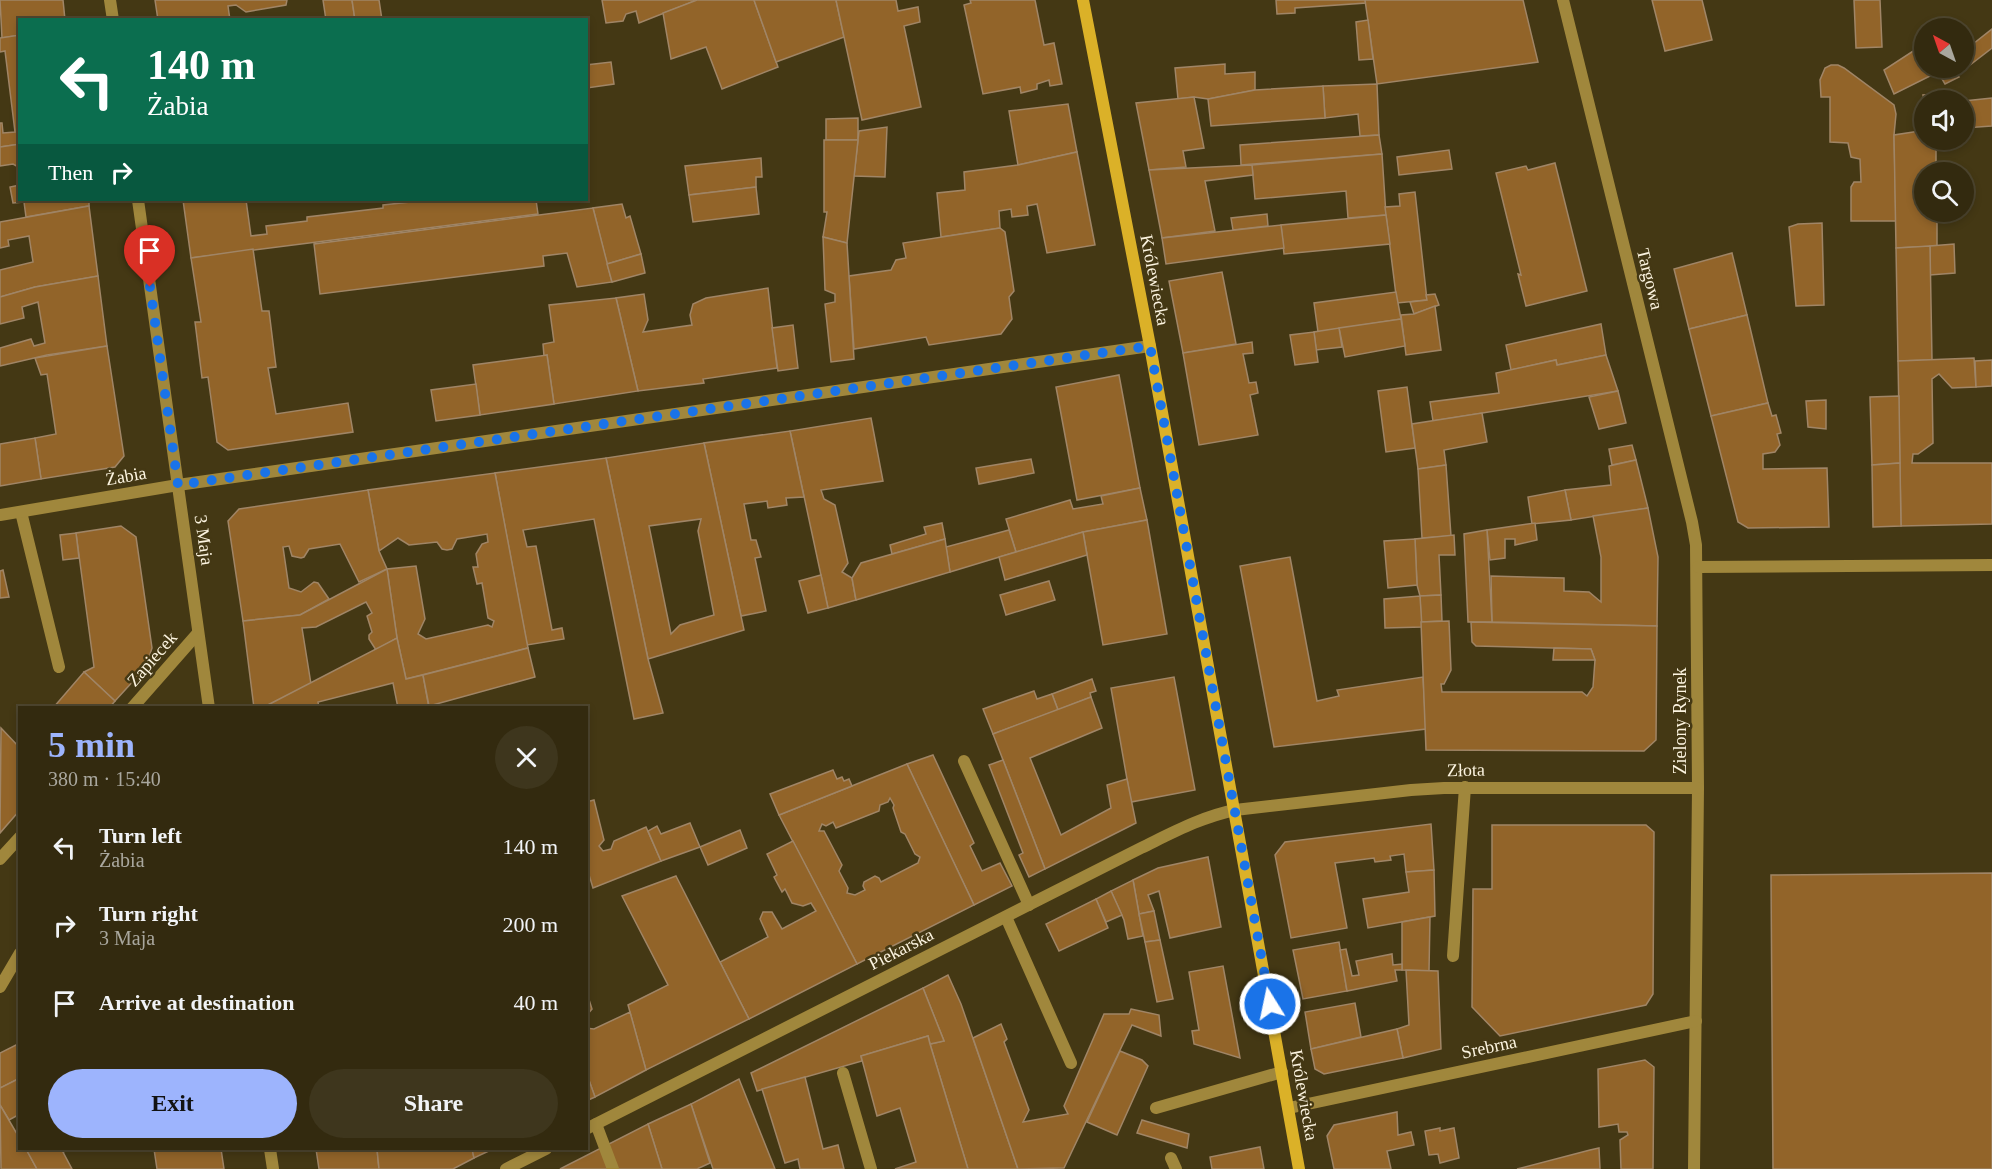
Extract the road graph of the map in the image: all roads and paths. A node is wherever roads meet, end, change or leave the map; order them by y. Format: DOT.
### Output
graph roads {
  1 [pos="110,0"];
  2 [pos="1083,0"];
  3 [pos="1563,0"];
  4 [pos="113,18"];
  5 [pos="138,201"];
  6 [pos="1150,346"];
  7 [pos="178,485"];
  8 [pos="21,512"];
  9 [pos="0,515"];
  10 [pos="1992,565"];
  11 [pos="1698,567"];
  12 [pos="198,633"];
  13 [pos="59,667"];
  14 [pos="134,706"];
  15 [pos="209,706"];
  16 [pos="964,761"];
  17 [pos="1465,787"];
  18 [pos="1698,788"];
  19 [pos="1235,810"];
  20 [pos="18,841"];
  21 [pos="0,859"];
  22 [pos="1029,905"];
  23 [pos="1006,917"];
  24 [pos="18,956"];
  25 [pos="1453,956"];
  26 [pos="0,987"];
  27 [pos="1696,1021"];
  28 [pos="1071,1064"];
  29 [pos="1282,1072"];
  30 [pos="843,1073"];
  31 [pos="1156,1108"];
  32 [pos="1289,1108"];
  33 [pos="591,1126"];
  34 [pos="270,1150"];
  35 [pos="544,1150"];
  36 [pos="273,1169"];
  37 [pos="506,1169"];
  38 [pos="613,1169"];
  39 [pos="871,1169"];
  40 [pos="1299,1169"];
  41 [pos="1694,1169"];
  1 -- 4 [label="street"];
  2 -- 6 [label="street, Królewiecka"];
  3 -- 11 [label="street, Targowa"];
  5 -- 7 [label="street, 3 Maja"];
  6 -- 7 [label="street, Żabia"];
  6 -- 19 [label="street, Królewiecka"];
  7 -- 8 [label="street, Żabia"];
  7 -- 12 [label="street, 3 Maja"];
  8 -- 9 [label="street, Żabia"];
  8 -- 13 [label="street"];
  10 -- 11 [label="street"];
  11 -- 18 [label="street, Zielony Rynek"];
  12 -- 14 [label="street, Zapiecek"];
  12 -- 15 [label="street, 3 Maja"];
  16 -- 22 [label="street"];
  17 -- 18 [label="street, Złota"];
  17 -- 19 [label="street, Złota"];
  17 -- 25 [label="street"];
  18 -- 27 [label="street, Zielony Rynek"];
  19 -- 22 [label="street, Piekarska"];
  19 -- 29 [label="street, Królewiecka"];
  20 -- 21 [label="street"];
  22 -- 23 [label="street, Piekarska"];
  23 -- 28 [label="street"];
  23 -- 33 [label="street, Piekarska"];
  24 -- 26 [label="street"];
  27 -- 32 [label="street, Srebrna"];
  27 -- 41 [label="street, Zielony Rynek"];
  29 -- 31 [label="street"];
  29 -- 32 [label="street, Królewiecka"];
  30 -- 39 [label="street"];
  32 -- 40 [label="street, Królewiecka"];
  33 -- 38 [label="street"];
  34 -- 36 [label="street"];
  35 -- 37 [label="street"];
}
